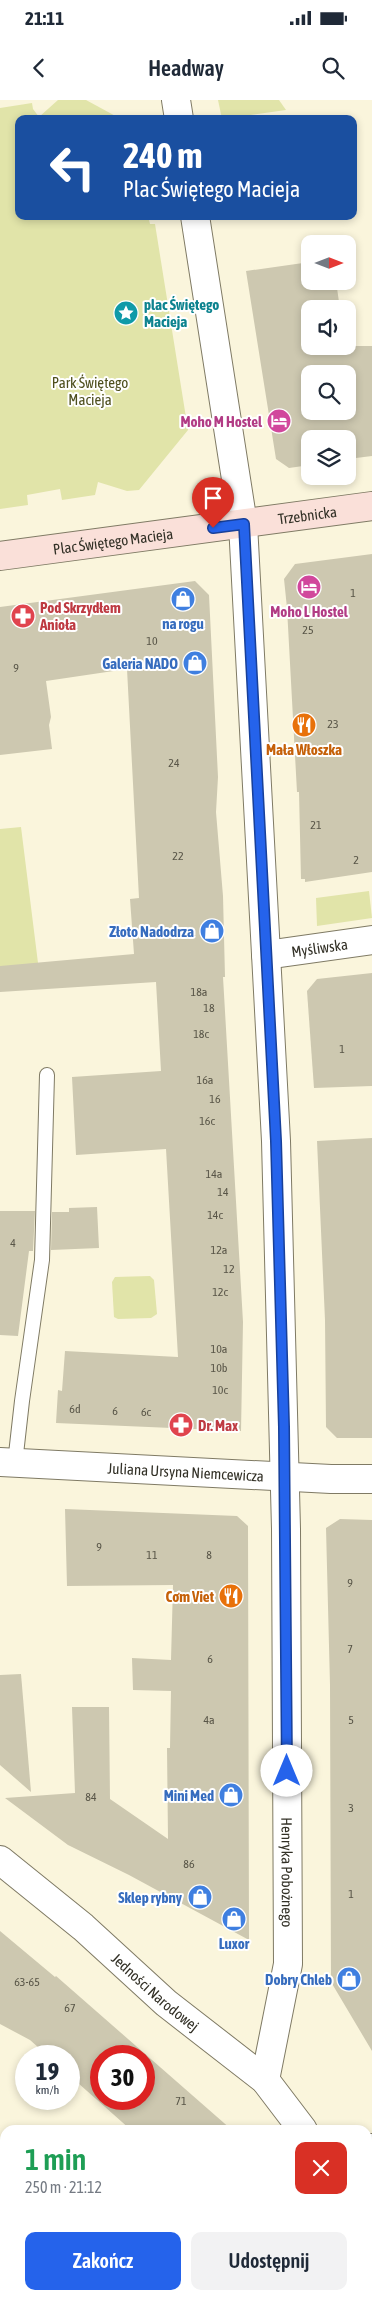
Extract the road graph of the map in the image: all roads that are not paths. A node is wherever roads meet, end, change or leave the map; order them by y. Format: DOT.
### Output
graph roads {
  1 [pos="176,100"];
  2 [pos="178,115"];
  3 [pos="196,220"];
  4 [pos="372,506"];
  5 [pos="244,524"];
  6 [pos="0,556"];
  7 [pos="372,940"];
  8 [pos="266,955"];
  9 [pos="47,1075"];
  10 [pos="8,1462"];
  11 [pos="284,1477"];
  12 [pos="372,1479"];
  13 [pos="0,1860"];
  14 [pos="265,2080"];
  15 [pos="300,2125"];
  1 -- 2 [label="street"];
  3 -- 5 [label="street"];
  4 -- 5 [label="street, Trzebnicka"];
  5 -- 6 [label="street, Plac Świętego Macieja"];
  5 -- 8 [label="street, Henryka Pobożnego"];
  7 -- 8 [label="street, Myśliwska"];
  8 -- 11 [label="street, Henryka Pobożnego"];
  9 -- 10 [label="lane"];
  10 -- 11 [label="street, Juliana Ursyna Niemcewicza"];
  11 -- 12 [label="street, Juliana Ursyna Niemcewicza"];
  11 -- 14 [label="street, Henryka Pobożnego"];
  13 -- 14 [label="street, Jedności Narodowej"];
  14 -- 15 [label="street, Jedności Narodowej"];
}
